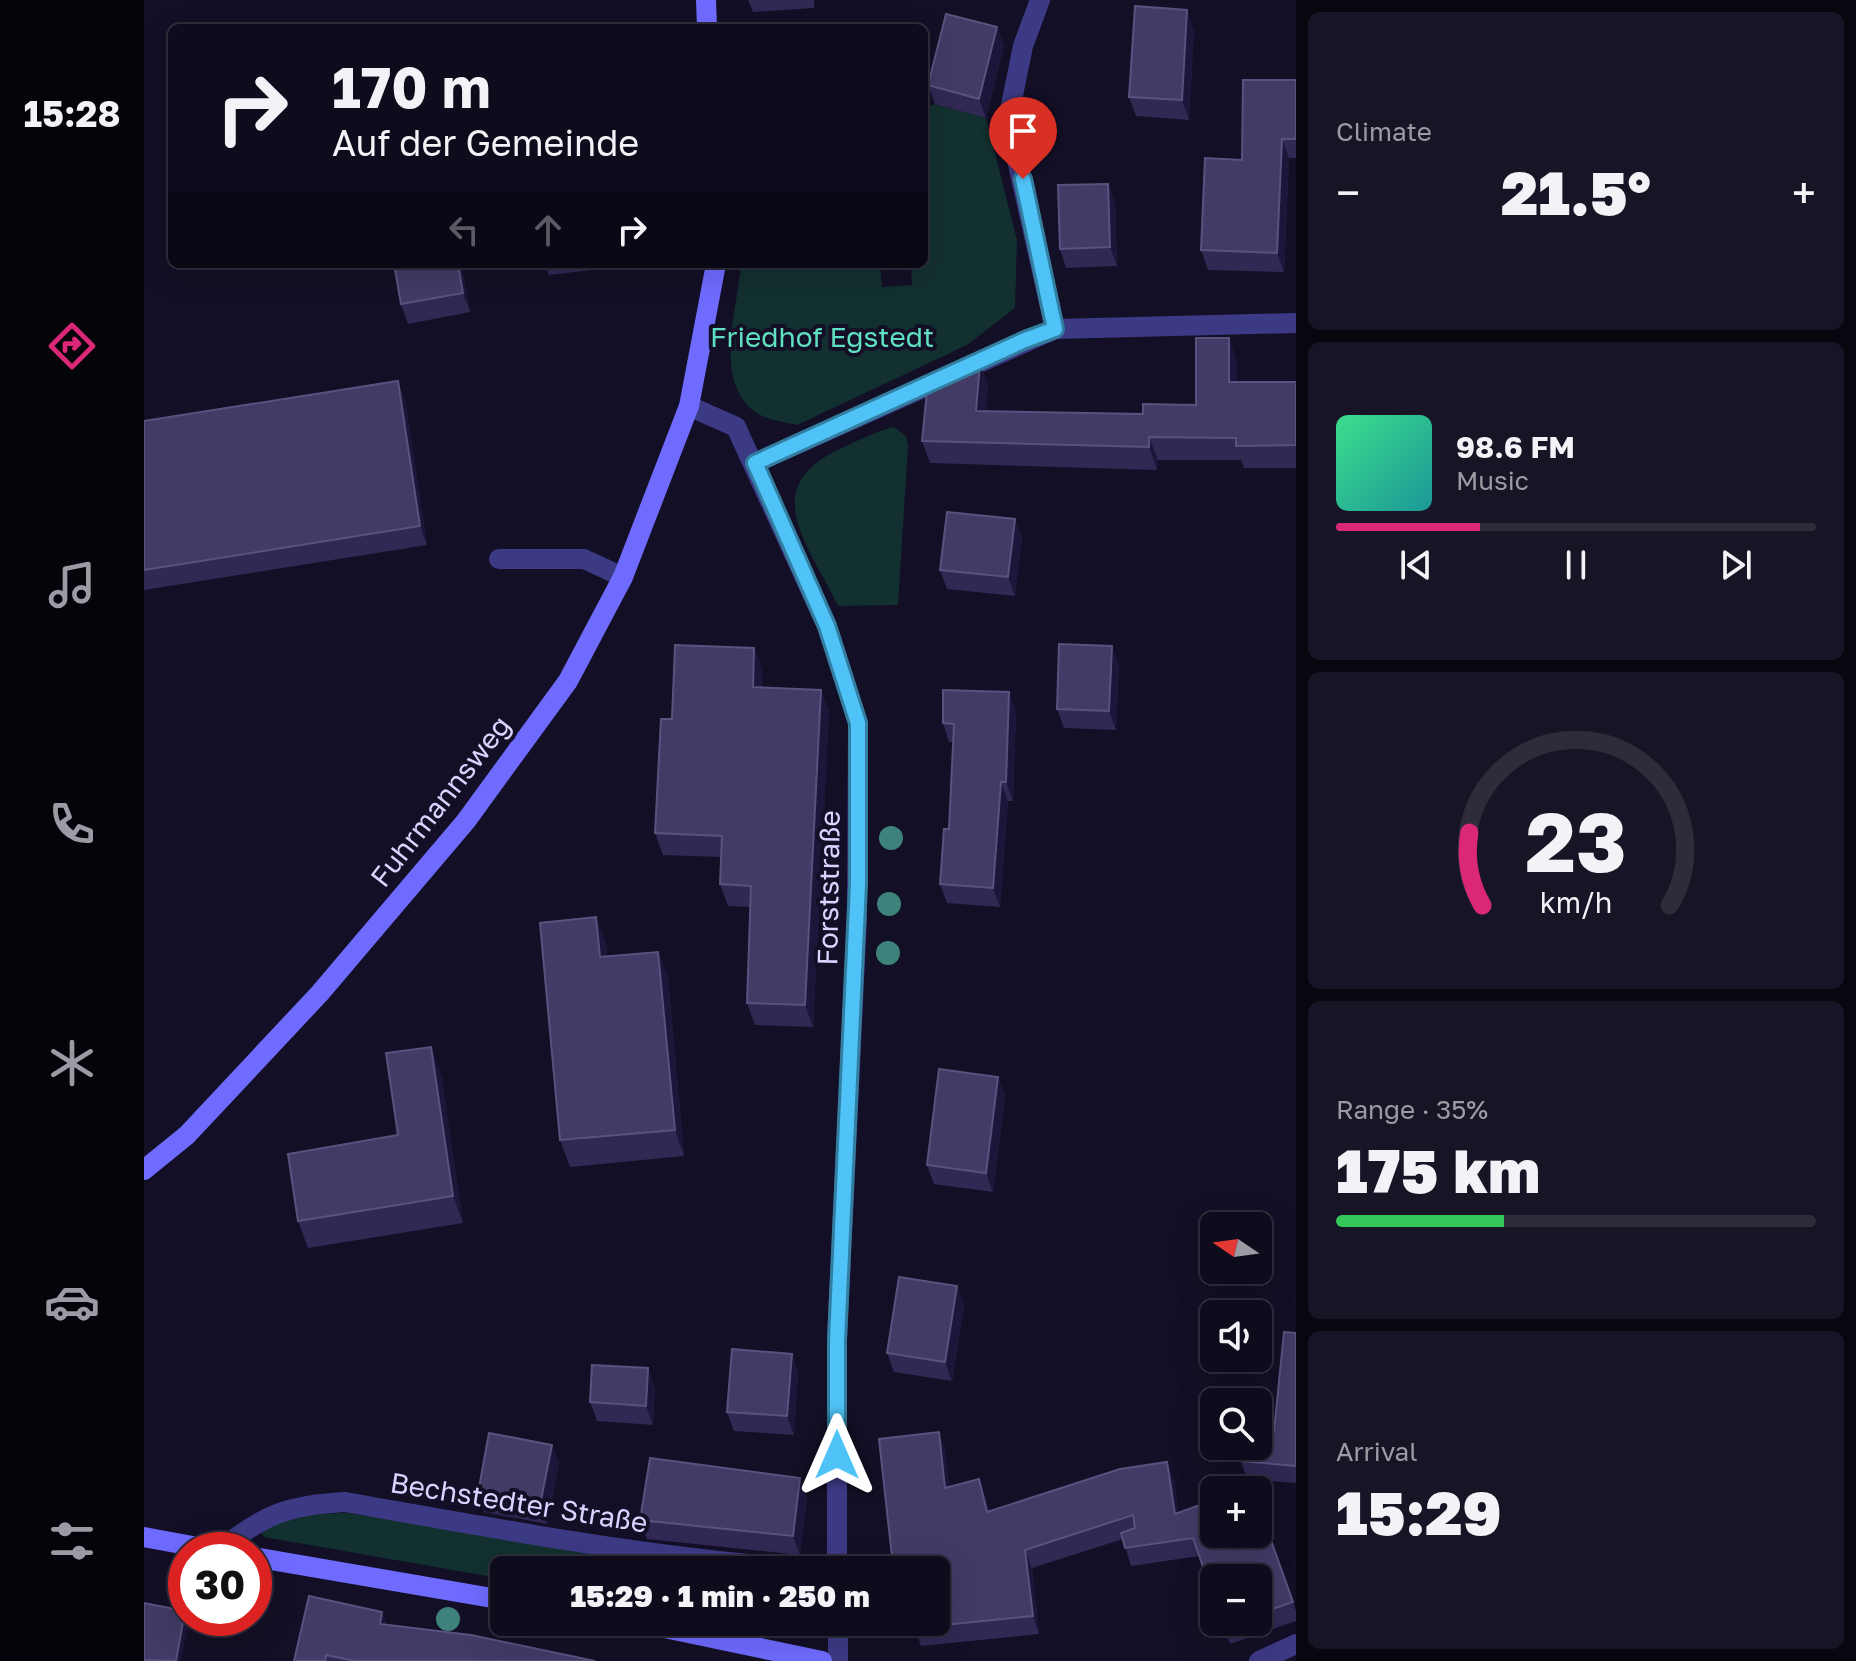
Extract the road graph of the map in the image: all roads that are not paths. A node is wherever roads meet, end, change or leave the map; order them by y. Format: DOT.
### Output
graph roads {
  1 [pos="706,0"];
  2 [pos="1040,0"];
  3 [pos="707,24"];
  4 [pos="715,268"];
  5 [pos="1296,323"];
  6 [pos="1055,329"];
  7 [pos="689,406"];
  8 [pos="755,463"];
  9 [pos="499,559"];
  10 [pos="623,577"];
  11 [pos="144,1170"];
  12 [pos="242,1532"];
  13 [pos="144,1537"];
  14 [pos="168,1541"];
  15 [pos="675,1556"];
  16 [pos="837,1556"];
  17 [pos="272,1560"];
  18 [pos="490,1598"];
  19 [pos="694,1636"];
  20 [pos="838,1636"];
  21 [pos="1296,1644"];
  22 [pos="772,1655"];
  23 [pos="822,1661"];
  24 [pos="838,1661"];
  25 [pos="1259,1661"];
  1 -- 3 [label="street"];
  2 -- 6 [label="street"];
  4 -- 7 [label="street"];
  5 -- 6 [label="street"];
  6 -- 8 [label="street"];
  7 -- 8 [label="street, Forststraße"];
  7 -- 10 [label="street, Fuhrmannsweg"];
  8 -- 16 [label="street, Forststraße"];
  9 -- 10 [label="street"];
  10 -- 11 [label="street, Fuhrmannsweg"];
  12 -- 15 [label="street, Bechstedter Straße"];
  13 -- 14 [label="street"];
  17 -- 18 [label="street"];
  19 -- 22 [label="street"];
  20 -- 24 [label="street"];
  21 -- 25 [label="street"];
  22 -- 23 [label="street"];
}
